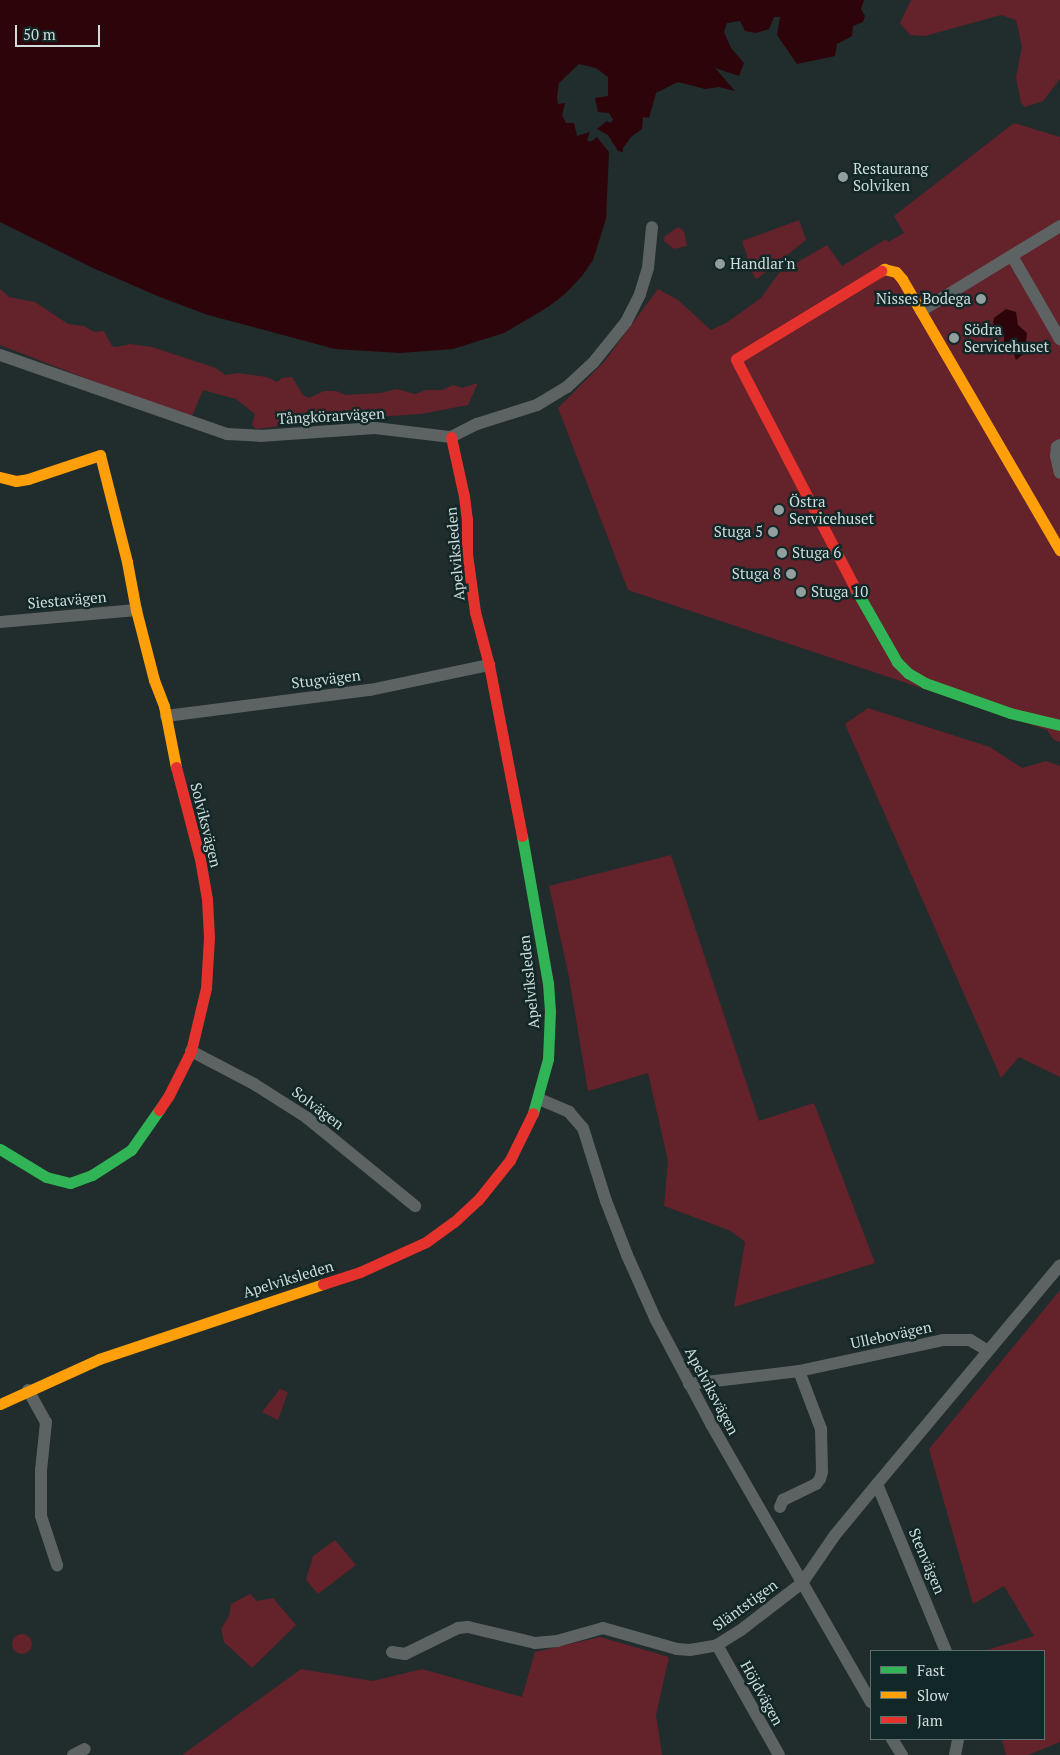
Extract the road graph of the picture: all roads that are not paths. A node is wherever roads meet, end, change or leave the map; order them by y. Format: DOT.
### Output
graph roads {
  1 [pos="1060,226"];
  2 [pos="652,227"];
  3 [pos="1012,256"];
  4 [pos="921,311"];
  5 [pos="1060,339"];
  6 [pos="0,355"];
  7 [pos="451,437"];
  8 [pos="1060,445"];
  9 [pos="1060,473"];
  10 [pos="0,477"];
  11 [pos="1060,548"];
  12 [pos="136,610"];
  13 [pos="0,622"];
  14 [pos="489,665"];
  15 [pos="166,716"];
  16 [pos="1060,725"];
  17 [pos="191,1051"];
  18 [pos="539,1100"];
  19 [pos="0,1149"];
  20 [pos="415,1206"];
  21 [pos="1060,1266"];
  22 [pos="988,1351"];
  23 [pos="799,1371"];
  24 [pos="690,1384"];
  25 [pos="28,1390"];
  26 [pos="0,1404"];
  27 [pos="877,1484"];
  28 [pos="780,1507"];
  29 [pos="57,1565"];
  30 [pos="802,1583"];
  31 [pos="717,1645"];
  32 [pos="946,1650"];
  33 [pos="392,1652"];
  34 [pos="870,1700"];
  35 [pos="893,1740"];
  36 [pos="958,1740"];
  37 [pos="779,1755"];
  38 [pos="902,1755"];
  39 [pos="956,1755"];
  1 -- 3 [label="street"];
  2 -- 7 [label="street"];
  3 -- 4 [label="street"];
  3 -- 5 [label="street"];
  4 -- 11 [label="street"];
  4 -- 16 [label="street"];
  6 -- 7 [label="street, Tångkörarvägen"];
  7 -- 14 [label="street, Apelviksleden"];
  8 -- 9 [label="street"];
  10 -- 12 [label="street, Solviksvägen"];
  12 -- 13 [label="street, Siestavägen"];
  12 -- 15 [label="street, Solviksvägen"];
  14 -- 15 [label="street, Stugvägen"];
  14 -- 18 [label="street, Apelviksleden"];
  15 -- 17 [label="street, Solviksvägen"];
  17 -- 19 [label="street, Solviksvägen"];
  17 -- 20 [label="street, Solvägen"];
  18 -- 24 [label="street, Apelviksvägen"];
  18 -- 25 [label="street, Apelviksleden"];
  21 -- 22 [label="street, Släntstigen"];
  22 -- 23 [label="street, Ullebovägen"];
  22 -- 27 [label="street, Släntstigen"];
  23 -- 24 [label="street, Ullebovägen"];
  23 -- 28 [label="street"];
  24 -- 30 [label="street, Apelviksvägen"];
  25 -- 26 [label="street, Apelviksleden"];
  25 -- 29 [label="street"];
  27 -- 30 [label="street, Släntstigen"];
  27 -- 32 [label="street, Stenvägen"];
  30 -- 31 [label="street, Släntstigen"];
  30 -- 34 [label="street, Apelviksvägen"];
  31 -- 33 [label="street, Släntstigen"];
  31 -- 37 [label="street, Höjdvägen"];
  35 -- 38 [label="street"];
  36 -- 39 [label="street"];
}
